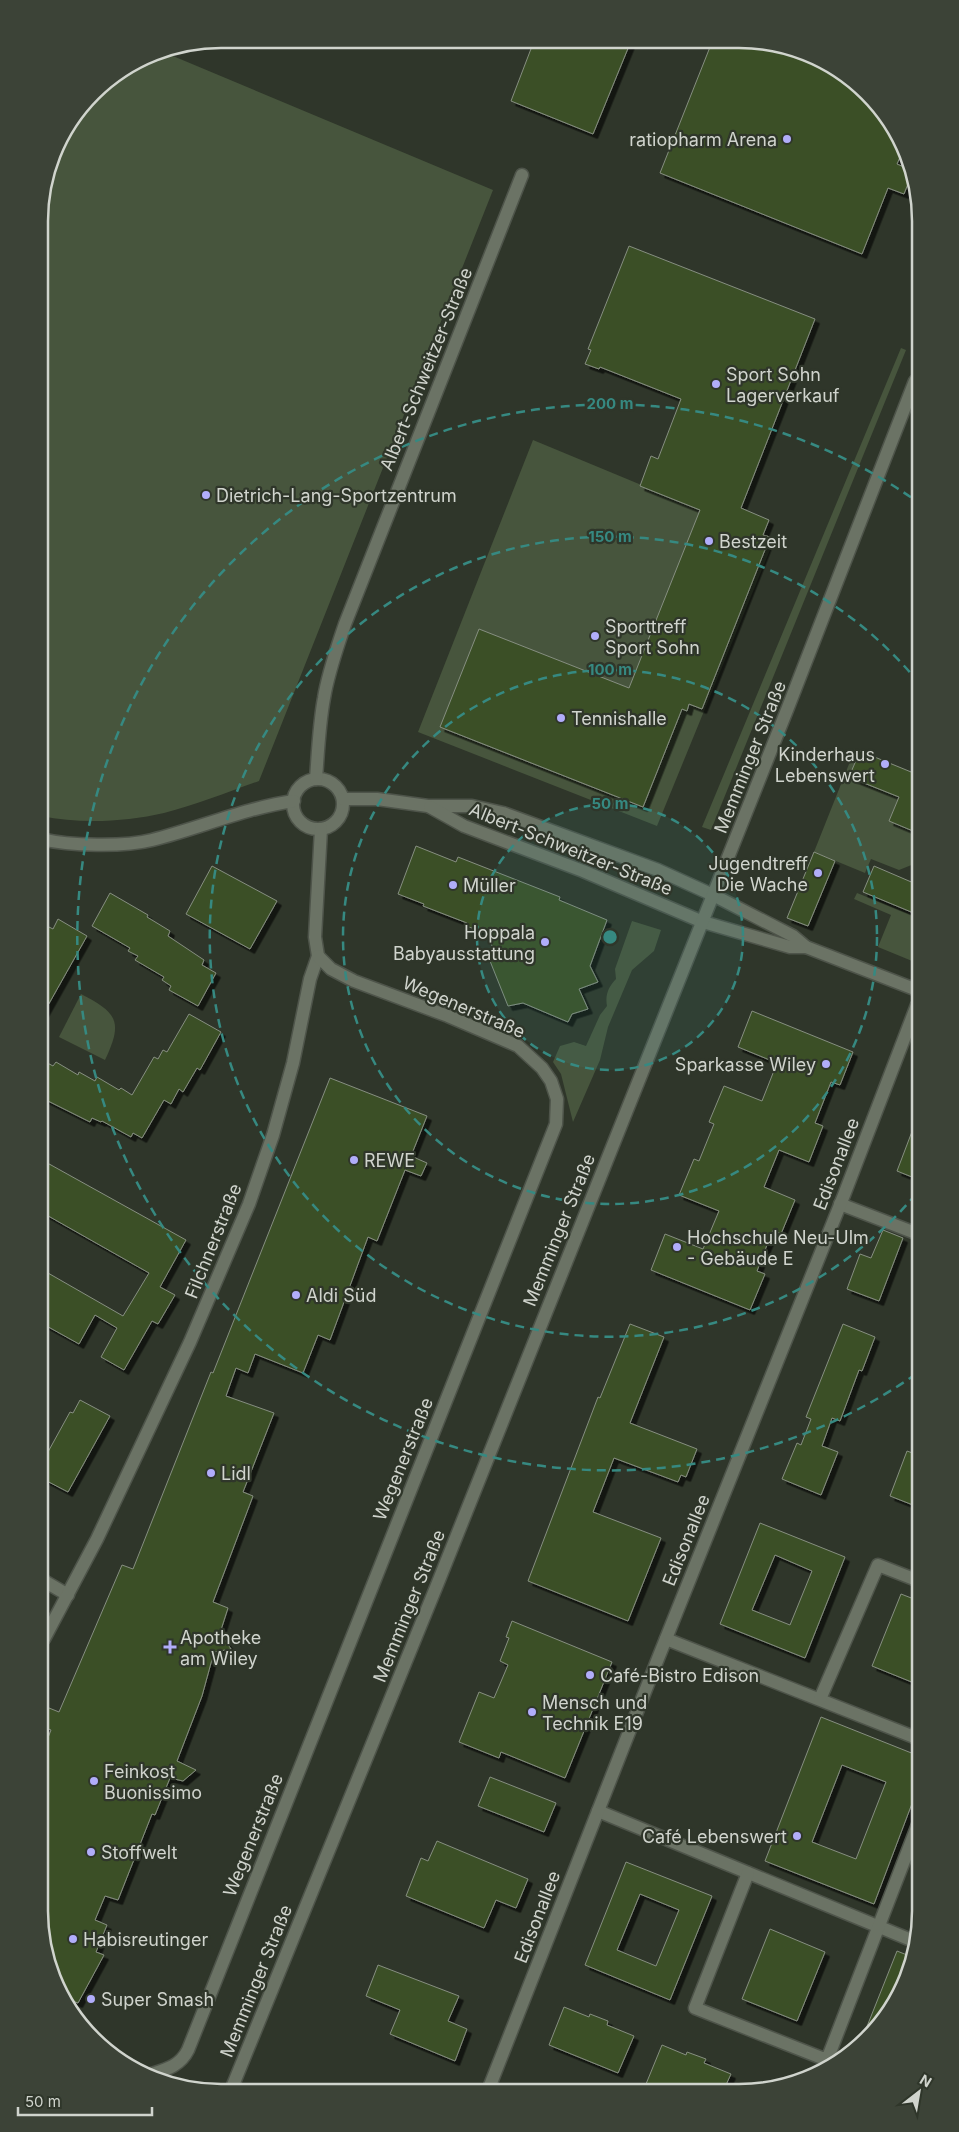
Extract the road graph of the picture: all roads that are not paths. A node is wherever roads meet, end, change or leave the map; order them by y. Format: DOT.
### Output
graph roads {
  1 [pos="522,174"];
  2 [pos="912,389"];
  3 [pos="316,779"];
  4 [pos="343,799"];
  5 [pos="294,801"];
  6 [pos="428,806"];
  7 [pos="321,829"];
  8 [pos="48,844"];
  9 [pos="713,895"];
  10 [pos="702,922"];
  11 [pos="806,947"];
  12 [pos="318,956"];
  13 [pos="912,988"];
  14 [pos="912,1019"];
  15 [pos="840,1204"];
  16 [pos="911,1231"];
  17 [pos="911,1578"];
  18 [pos="48,1583"];
  19 [pos="68,1595"];
  20 [pos="48,1632"];
  21 [pos="666,1639"];
  22 [pos="820,1699"];
  23 [pos="911,1737"];
  24 [pos="598,1811"];
  25 [pos="911,1845"];
  26 [pos="748,1873"];
  27 [pos="879,1927"];
  28 [pos="909,1939"];
  29 [pos="827,2060"];
  30 [pos="827,2060"];
  31 [pos="157,2072"];
  32 [pos="233,2084"];
  33 [pos="491,2084"];
  1 -- 3 [label="street, Albert-Schweitzer-Straße"];
  2 -- 9 [label="street, Memminger Straße"];
  3 -- 4 [label="street"];
  3 -- 5 [label="street"];
  4 -- 6 [label="street, Albert-Schweitzer-Straße"];
  4 -- 7 [label="street"];
  5 -- 7 [label="street"];
  5 -- 8 [label="street"];
  6 -- 9 [label="street, Albert-Schweitzer-Straße"];
  6 -- 10 [label="street, Albert-Schweitzer-Straße"];
  7 -- 12 [label="street, Filchnerstraße"];
  9 -- 10 [label="street, Memminger Straße"];
  9 -- 11 [label="street, Albert-Schweitzer-Straße"];
  10 -- 11 [label="street, Albert-Schweitzer-Straße"];
  10 -- 32 [label="street, Memminger Straße"];
  11 -- 13 [label="street"];
  12 -- 19 [label="street, Filchnerstraße"];
  12 -- 31 [label="street, Wegenerstraße"];
  14 -- 15 [label="street, Edisonallee"];
  15 -- 16 [label="street"];
  15 -- 21 [label="street, Edisonallee"];
  17 -- 22 [label="street"];
  18 -- 19 [label="street"];
  19 -- 20 [label="street, Filchnerstraße"];
  21 -- 22 [label="street"];
  21 -- 24 [label="street, Edisonallee"];
  22 -- 23 [label="street"];
  24 -- 26 [label="street"];
  24 -- 33 [label="street, Edisonallee"];
  25 -- 27 [label="street"];
  26 -- 27 [label="street"];
  26 -- 29 [label="street"];
  27 -- 28 [label="street"];
  27 -- 30 [label="street"];
}
